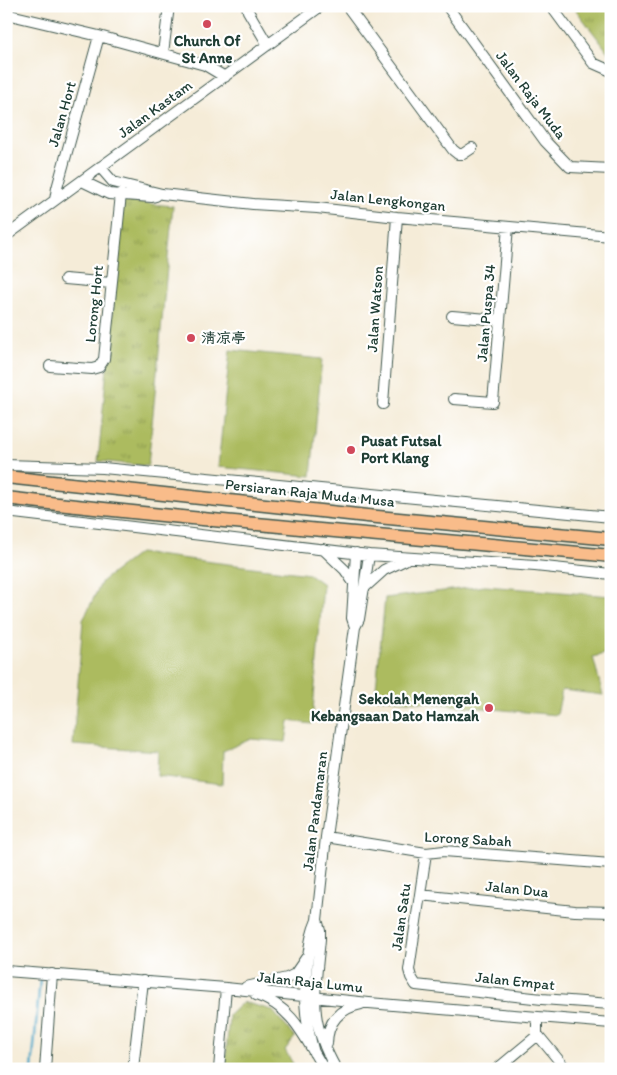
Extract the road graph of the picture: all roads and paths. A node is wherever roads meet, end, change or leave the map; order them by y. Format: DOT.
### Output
graph roads {
  1 [pos="169,6"];
  2 [pos="247,6"];
  3 [pos="321,6"];
  4 [pos="347,6"];
  5 [pos="447,6"];
  6 [pos="551,6"];
  7 [pos="6,14"];
  8 [pos="99,36"];
  9 [pos="268,45"];
  10 [pos="163,54"];
  11 [pos="611,71"];
  12 [pos="225,77"];
  13 [pos="472,148"];
  14 [pos="100,168"];
  15 [pos="611,169"];
  16 [pos="82,181"];
  17 [pos="121,194"];
  18 [pos="162,194"];
  19 [pos="55,200"];
  20 [pos="397,217"];
  21 [pos="508,227"];
  22 [pos="6,236"];
  23 [pos="611,236"];
  24 [pos="65,279"];
  25 [pos="111,284"];
  26 [pos="452,316"];
  27 [pos="500,320"];
  28 [pos="50,366"];
  29 [pos="454,399"];
  30 [pos="383,404"];
  31 [pos="6,464"];
  32 [pos="6,477"];
  33 [pos="6,498"];
  34 [pos="6,512"];
  35 [pos="611,517"];
  36 [pos="611,539"];
  37 [pos="322,548"];
  38 [pos="356,553"];
  39 [pos="369,555"];
  40 [pos="611,556"];
  41 [pos="408,558"];
  42 [pos="611,574"];
  43 [pos="359,586"];
  44 [pos="326,837"];
  45 [pos="426,853"];
  46 [pos="611,864"];
  47 [pos="420,895"];
  48 [pos="611,912"];
  49 [pos="317,920"];
  50 [pos="308,955"];
  51 [pos="6,971"];
  52 [pos="52,974"];
  53 [pos="143,981"];
  54 [pos="416,985"];
  55 [pos="226,988"];
  56 [pos="238,989"];
  57 [pos="304,997"];
  58 [pos="316,997"];
  59 [pos="369,1003"];
  60 [pos="611,1004"];
  61 [pos="537,1017"];
  62 [pos="611,1023"];
  63 [pos="538,1035"];
  64 [pos="326,1049"];
  65 [pos="314,1054"];
  66 [pos="328,1068"];
  67 [pos="45,1069"];
  68 [pos="133,1069"];
  69 [pos="219,1069"];
  70 [pos="497,1069"];
  71 [pos="566,1069"];
  1 -- 10 [label="street"];
  2 -- 9 [label="street"];
  3 -- 9 [label="street, Jalan Kastam"];
  4 -- 13 [label="street"];
  5 -- 15 [label="street, Jalan Raja Muda"];
  6 -- 11 [label="street"];
  7 -- 8 [label="street"];
  8 -- 10 [label="street"];
  8 -- 19 [label="street, Jalan Hort"];
  9 -- 12 [label="street, Jalan Kastam"];
  10 -- 12 [label="street"];
  12 -- 14 [label="street, Jalan Kastam"];
  14 -- 16 [label="street, Jalan Kastam"];
  14 -- 18 [label="street, Jalan Lengkongan"];
  16 -- 17 [label="street, Jalan Lengkongan"];
  16 -- 19 [label="street, Jalan Kastam"];
  17 -- 18 [label="street, Jalan Lengkongan"];
  17 -- 25 [label="street, Lorong Hort"];
  18 -- 20 [label="street, Jalan Lengkongan"];
  19 -- 22 [label="street, Jalan Kastam"];
  20 -- 21 [label="street, Jalan Lengkongan"];
  20 -- 30 [label="street, Jalan Watson"];
  21 -- 23 [label="street, Jalan Lengkongan"];
  21 -- 27 [label="street, Jalan Puspa 34"];
  24 -- 25 [label="street"];
  25 -- 28 [label="street, Lorong Hort"];
  26 -- 27 [label="street"];
  27 -- 29 [label="street, Jalan Puspa 34"];
  31 -- 35 [label="street"];
  32 -- 36 [label="main road, Persiaran Raja Muda Musa"];
  33 -- 40 [label="main road"];
  34 -- 37 [label="street"];
  37 -- 38 [label="street"];
  37 -- 43 [label="street"];
  38 -- 39 [label="street"];
  38 -- 43 [label="street"];
  39 -- 41 [label="street"];
  39 -- 43 [label="street, Jalan Pandamaran"];
  41 -- 42 [label="street"];
  41 -- 43 [label="street"];
  43 -- 44 [label="street, Jalan Pandamaran"];
  44 -- 45 [label="street, Lorong Sabah"];
  44 -- 49 [label="street, Jalan Pandamaran"];
  45 -- 46 [label="street, Lorong Sabah"];
  45 -- 47 [label="street, Jalan Satu"];
  47 -- 48 [label="street, Jalan Dua"];
  47 -- 54 [label="street, Jalan Satu"];
  49 -- 50 [label="street"];
  49 -- 58 [label="street, Jalan Pandamaran"];
  50 -- 56 [label="street"];
  50 -- 57 [label="street"];
  51 -- 52 [label="street, Jalan Raja Lumu"];
  52 -- 53 [label="street, Jalan Raja Lumu"];
  52 -- 67 [label="street"];
  53 -- 55 [label="street, Jalan Raja Lumu"];
  53 -- 68 [label="street"];
  54 -- 60 [label="street, Jalan Empat"];
  55 -- 56 [label="street, Jalan Raja Lumu"];
  55 -- 69 [label="street"];
  56 -- 57 [label="street, Jalan Raja Lumu"];
  56 -- 65 [label="street"];
  57 -- 58 [label="street, Jalan Raja Lumu"];
  57 -- 65 [label="street"];
  58 -- 59 [label="street, Jalan Raja Lumu"];
  58 -- 64 [label="street, Jalan Pandamaran"];
  59 -- 61 [label="street, Jalan Raja Lumu"];
  59 -- 64 [label="street"];
  61 -- 62 [label="street, Jalan Raja Lumu"];
  61 -- 63 [label="street"];
  63 -- 70 [label="street"];
  63 -- 71 [label="street"];
  64 -- 66 [label="street, Jalan Pandamaran"];
  65 -- 66 [label="street"];
}
